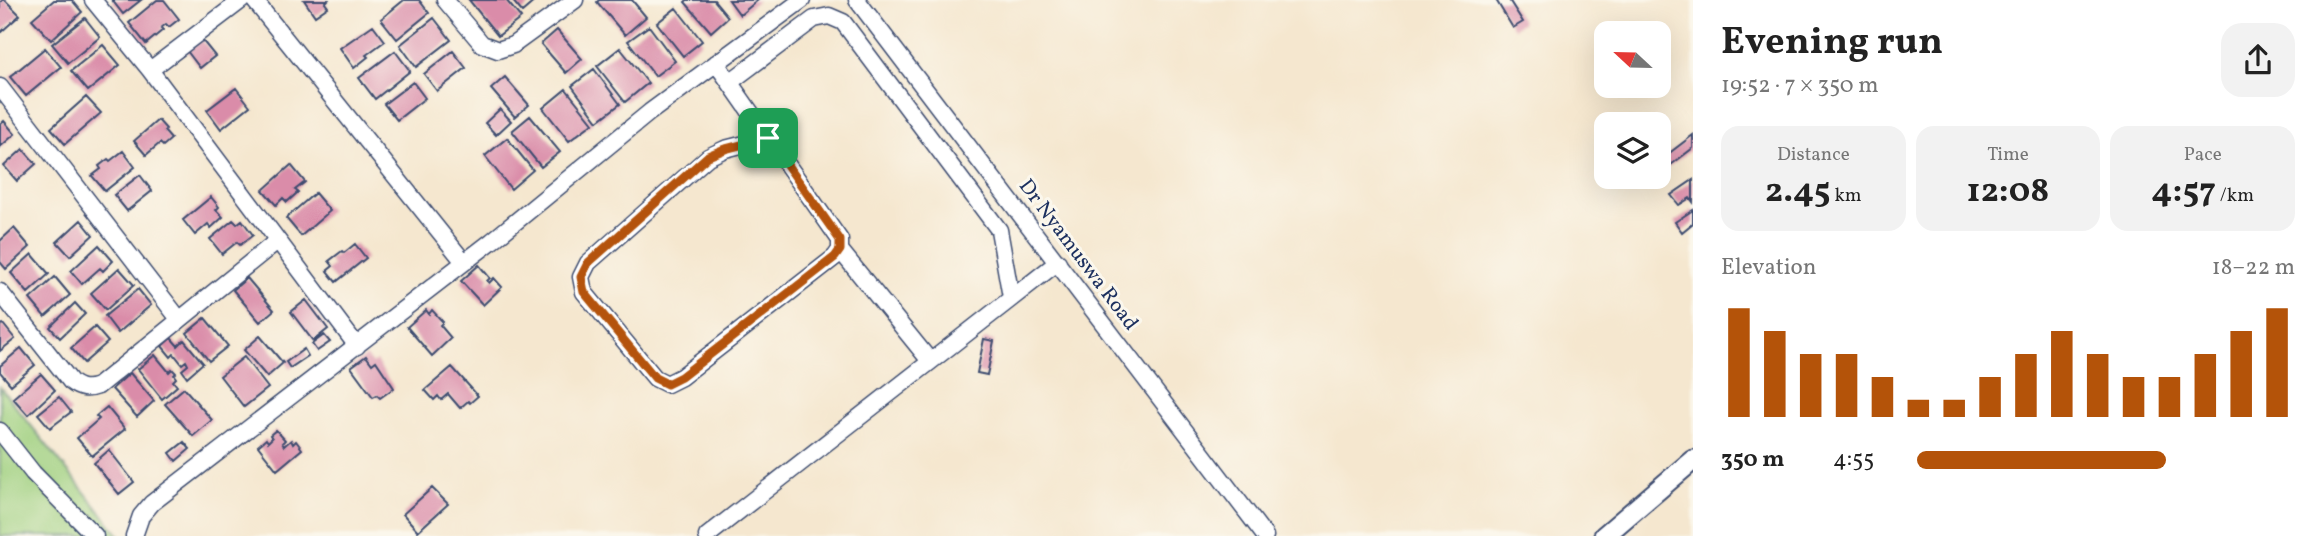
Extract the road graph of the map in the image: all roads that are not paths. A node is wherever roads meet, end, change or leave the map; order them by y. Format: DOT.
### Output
graph roads {
  1 [pos="93,0"];
  2 [pos="242,0"];
  3 [pos="254,0"];
  4 [pos="445,0"];
  5 [pos="575,0"];
  6 [pos="802,0"];
  7 [pos="857,0"];
  8 [pos="716,63"];
  9 [pos="150,70"];
  10 [pos="730,82"];
  11 [pos="0,87"];
  12 [pos="768,138"];
  13 [pos="277,241"];
  14 [pos="840,250"];
  15 [pos="464,262"];
  16 [pos="1058,262"];
  17 [pos="0,292"];
  18 [pos="1011,298"];
  19 [pos="179,319"];
  20 [pos="357,345"];
  21 [pos="930,361"];
  22 [pos="0,431"];
  23 [pos="1693,460"];
  24 [pos="95,536"];
  25 [pos="134,536"];
  26 [pos="707,536"];
  27 [pos="1265,536"];
  28 [pos="1604,536"];
  1 -- 9 [label="street"];
  2 -- 9 [label="street"];
  3 -- 15 [label="street"];
  4 -- 5 [label="street"];
  6 -- 8 [label="street"];
  7 -- 16 [label="street, Dr Nyamuswa Road"];
  8 -- 10 [label="street"];
  8 -- 15 [label="street"];
  9 -- 13 [label="street"];
  10 -- 12 [label="street"];
  10 -- 18 [label="street"];
  11 -- 19 [label="street"];
  12 -- 14 [label="street"];
  12 -- 14 [label="street"];
  13 -- 19 [label="street"];
  13 -- 20 [label="street"];
  14 -- 21 [label="street"];
  15 -- 20 [label="street"];
  16 -- 18 [label="street"];
  16 -- 27 [label="street, Dr Nyamuswa Road"];
  17 -- 19 [label="street"];
  18 -- 21 [label="street"];
  20 -- 25 [label="street"];
  21 -- 26 [label="street"];
  22 -- 24 [label="street"];
  23 -- 28 [label="street"];
}
